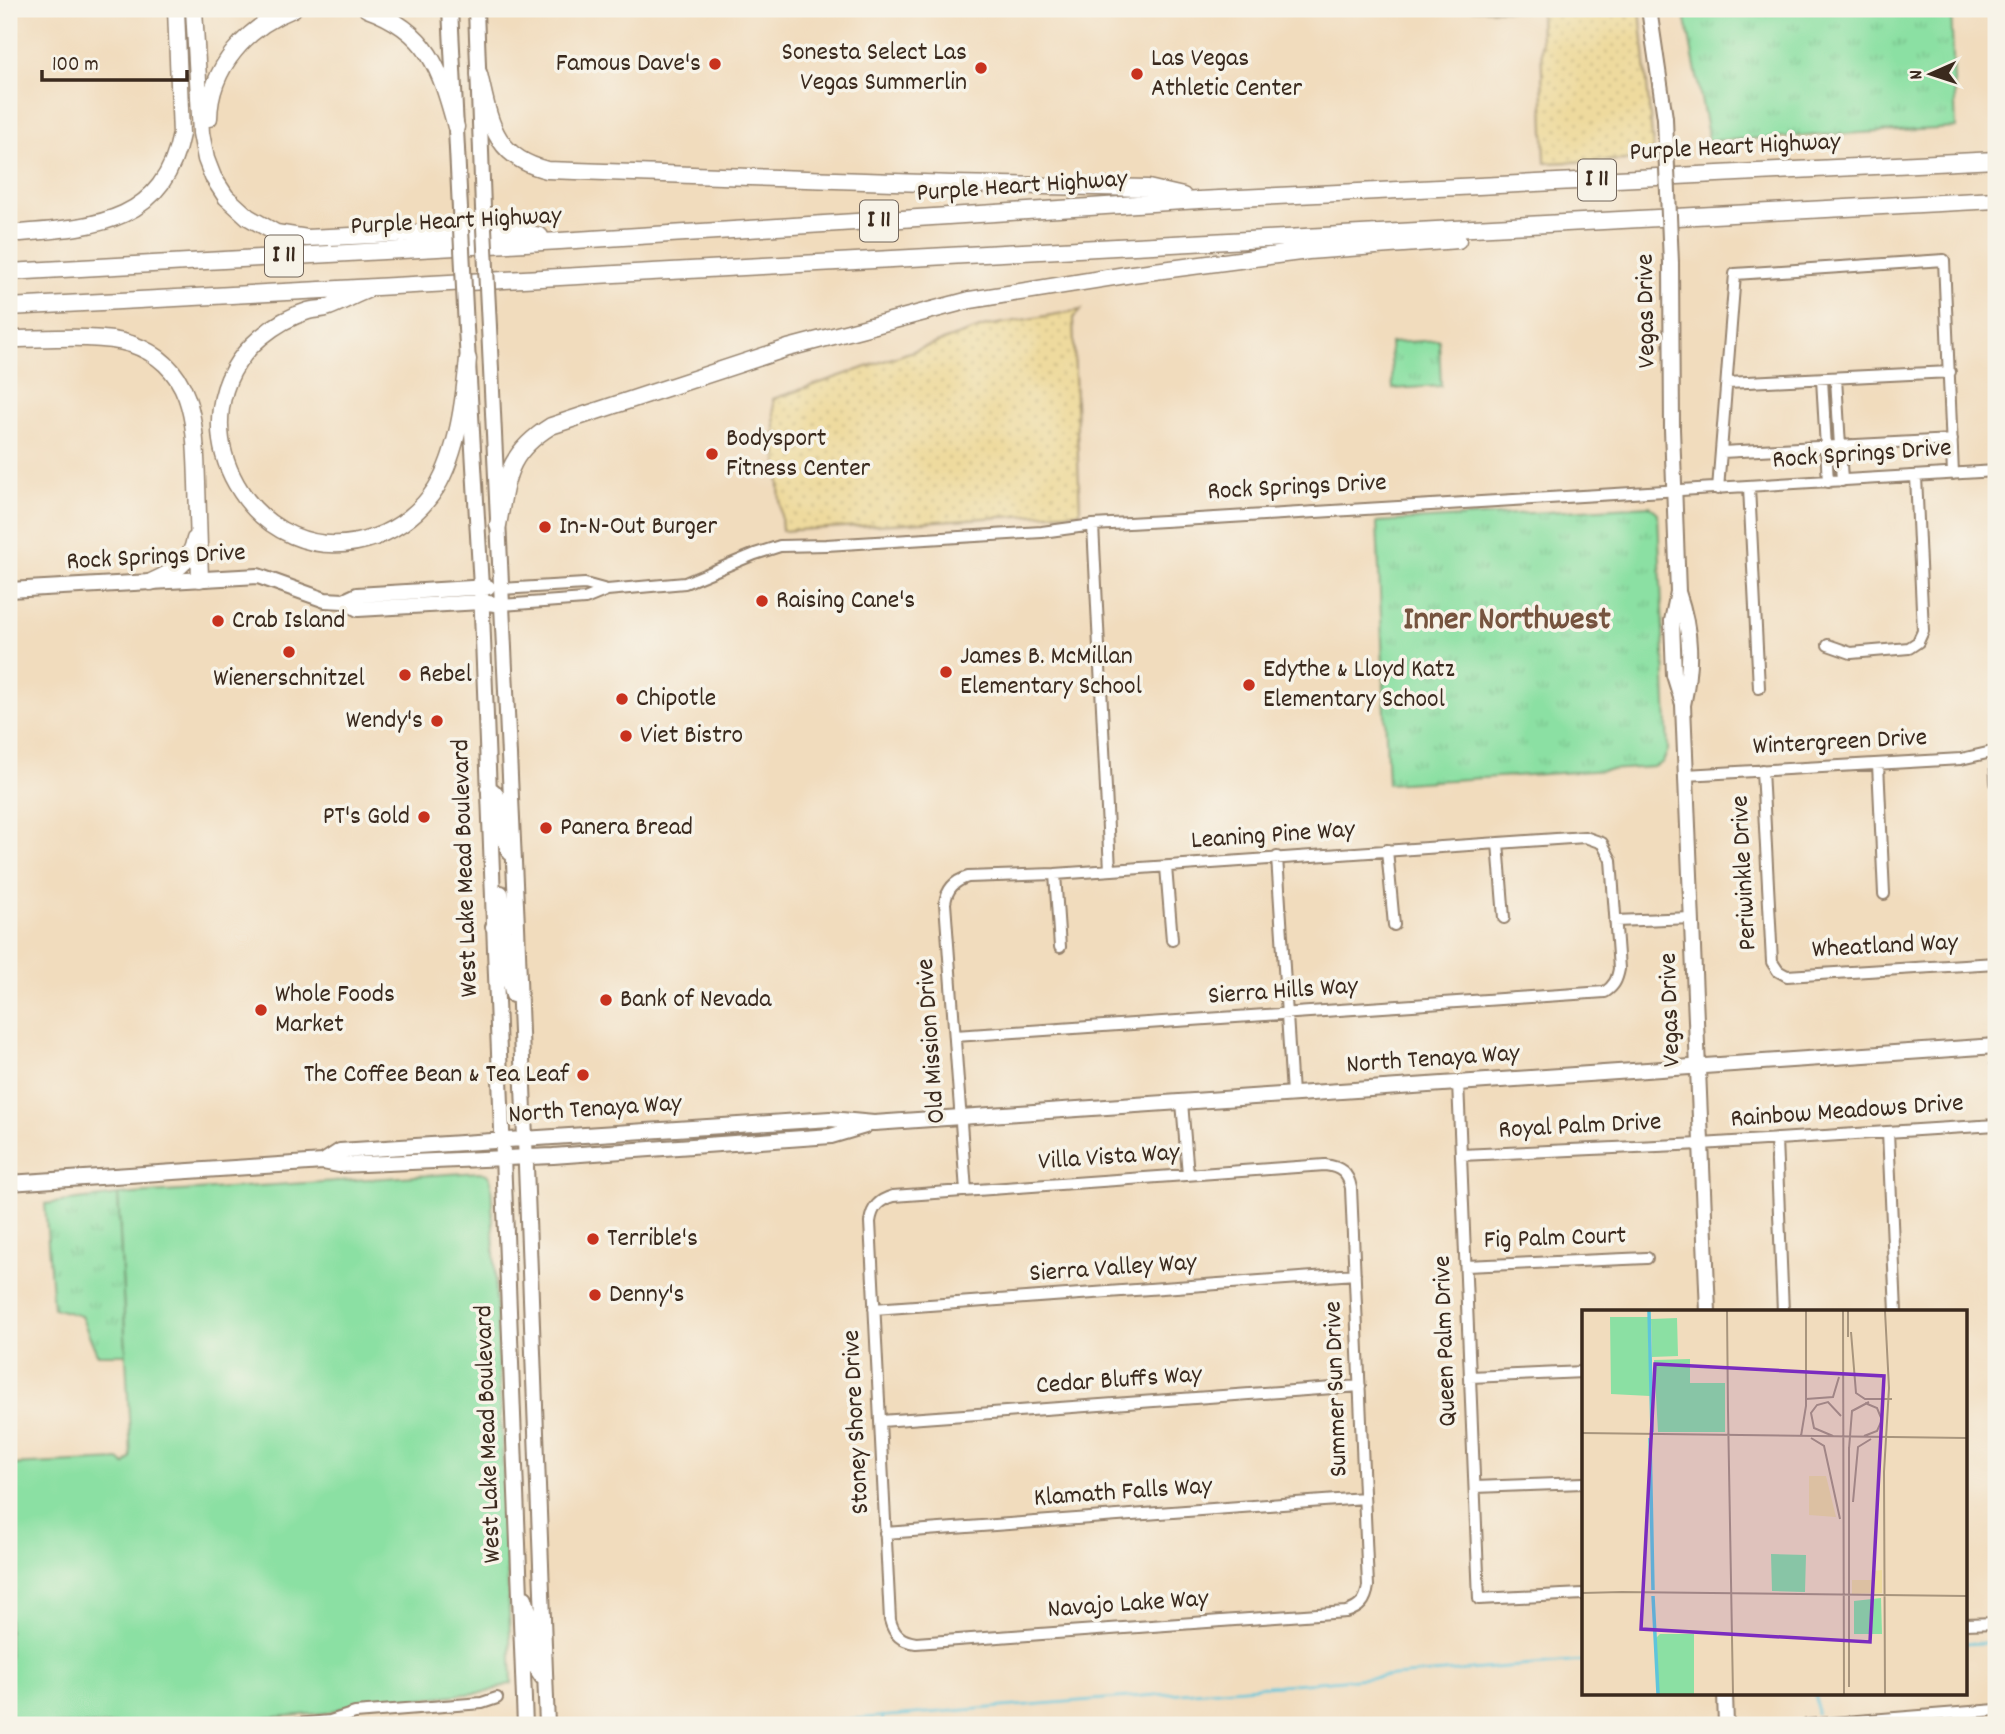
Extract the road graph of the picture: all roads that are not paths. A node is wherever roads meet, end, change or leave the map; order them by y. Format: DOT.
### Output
graph roads {
  1 [pos="176,9"];
  2 [pos="194,9"];
  3 [pos="293,9"];
  4 [pos="366,9"];
  5 [pos="450,9"];
  6 [pos="476,9"];
  7 [pos="1649,9"];
  8 [pos="1658,9"];
  9 [pos="1653,29"];
  10 [pos="479,74"];
  11 [pos="456,127"];
  12 [pos="1996,160"];
  13 [pos="1199,200"];
  14 [pos="1996,200"];
  15 [pos="1575,224"];
  16 [pos="9,234"];
  17 [pos="295,237"];
  18 [pos="560,241"];
  19 [pos="9,272"];
  20 [pos="376,286"];
  21 [pos="9,307"];
  22 [pos="9,339"];
  23 [pos="468,359"];
  24 [pos="1950,372"];
  25 [pos="1836,378"];
  26 [pos="1822,379"];
  27 [pos="1727,383"];
  28 [pos="1952,440"];
  29 [pos="1840,446"];
  30 [pos="1826,447"];
  31 [pos="1722,453"];
  32 [pos="1996,471"];
  33 [pos="1953,474"];
  34 [pos="1916,476"];
  35 [pos="1842,481"];
  36 [pos="1828,482"];
  37 [pos="1749,487"];
  38 [pos="1718,489"];
  39 [pos="1674,491"];
  40 [pos="498,525"];
  41 [pos="1093,525"];
  42 [pos="198,534"];
  43 [pos="200,579"];
  44 [pos="151,582"];
  45 [pos="481,587"];
  46 [pos="501,589"];
  47 [pos="9,590"];
  48 [pos="607,590"];
  49 [pos="344,601"];
  50 [pos="481,602"];
  51 [pos="502,605"];
  52 [pos="1828,645"];
  53 [pos="1759,688"];
  54 [pos="485,704"];
  55 [pos="1996,751"];
  56 [pos="1878,764"];
  57 [pos="1762,770"];
  58 [pos="1686,775"];
  59 [pos="1996,783"];
  60 [pos="511,786"];
  61 [pos="488,788"];
  62 [pos="1499,843"];
  63 [pos="1387,850"];
  64 [pos="1277,857"];
  65 [pos="491,859"];
  66 [pos="514,861"];
  67 [pos="1166,867"];
  68 [pos="1110,870"];
  69 [pos="1055,874"];
  70 [pos="950,888"];
  71 [pos="1884,894"];
  72 [pos="1504,918"];
  73 [pos="1692,918"];
  74 [pos="1615,921"];
  75 [pos="1394,925"];
  76 [pos="517,926"];
  77 [pos="494,927"];
  78 [pos="1172,940"];
  79 [pos="1060,947"];
  80 [pos="1996,963"];
  81 [pos="1777,971"];
  82 [pos="1288,1015"];
  83 [pos="521,1024"];
  84 [pos="955,1036"];
  85 [pos="1996,1046"];
  86 [pos="1996,1062"];
  87 [pos="1698,1066"];
  88 [pos="1458,1082"];
  89 [pos="1293,1094"];
  90 [pos="1182,1102"];
  91 [pos="960,1117"];
  92 [pos="830,1119"];
  93 [pos="776,1122"];
  94 [pos="874,1123"];
  95 [pos="1996,1125"];
  96 [pos="1888,1132"];
  97 [pos="526,1139"];
  98 [pos="792,1139"];
  99 [pos="1776,1139"];
  100 [pos="502,1140"];
  101 [pos="721,1144"];
  102 [pos="1701,1144"];
  103 [pos="1461,1155"];
  104 [pos="502,1157"];
  105 [pos="527,1157"];
  106 [pos="323,1162"];
  107 [pos="1345,1172"];
  108 [pos="1188,1175"];
  109 [pos="9,1183"];
  110 [pos="966,1191"];
  111 [pos="876,1204"];
  112 [pos="1647,1258"];
  113 [pos="1466,1265"];
  114 [pos="1355,1274"];
  115 [pos="874,1309"];
  116 [pos="1708,1310"];
  117 [pos="1783,1310"];
  118 [pos="1896,1310"];
  119 [pos="1582,1372"];
  120 [pos="1470,1377"];
  121 [pos="533,1386"];
  122 [pos="1360,1386"];
  123 [pos="512,1387"];
  124 [pos="881,1421"];
  125 [pos="1582,1483"];
  126 [pos="1475,1487"];
  127 [pos="1364,1498"];
  128 [pos="885,1533"];
  129 [pos="519,1580"];
  130 [pos="1582,1594"];
  131 [pos="1361,1605"];
  132 [pos="1996,1623"];
  133 [pos="1966,1624"];
  134 [pos="898,1637"];
  135 [pos="545,1677"];
  136 [pos="1725,1696"];
  137 [pos="498,1698"];
  138 [pos="524,1699"];
  139 [pos="1996,1710"];
  140 [pos="286,1725"];
  141 [pos="525,1725"];
  142 [pos="538,1725"];
  143 [pos="547,1725"];
  144 [pos="1726,1725"];
  145 [pos="1807,1725"];
  1 -- 16 [label="highway"];
  2 -- 17 [label="highway"];
  3 -- 17 [label="highway"];
  4 -- 11 [label="highway"];
  5 -- 11 [label="main road, West Lake Mead Boulevard"];
  6 -- 10 [label="main road, West Lake Mead Boulevard"];
  7 -- 9 [label="main road, Vegas Drive"];
  8 -- 9 [label="main road, Vegas Drive"];
  9 -- 39 [label="main road, Vegas Drive, bridge"];
  10 -- 13 [label="highway"];
  10 -- 40 [label="main road, West Lake Mead Boulevard, bridge"];
  11 -- 23 [label="main road, West Lake Mead Boulevard, bridge"];
  12 -- 13 [label="highway, Purple Heart Highway / I 11"];
  13 -- 18 [label="highway, Purple Heart Highway / I 11"];
  14 -- 15 [label="highway, I 11"];
  15 -- 20 [label="highway, I 11"];
  15 -- 40 [label="highway"];
  17 -- 18 [label="highway"];
  18 -- 19 [label="highway, Purple Heart Highway / I 11"];
  20 -- 21 [label="highway, I 11"];
  20 -- 23 [label="highway"];
  22 -- 42 [label="highway"];
  23 -- 45 [label="main road, West Lake Mead Boulevard"];
  24 -- 25 [label="street"];
  24 -- 27 [label="street"];
  24 -- 28 [label="street"];
  25 -- 26 [label="street"];
  25 -- 29 [label="street"];
  26 -- 27 [label="street"];
  26 -- 30 [label="street"];
  27 -- 31 [label="street"];
  28 -- 29 [label="street"];
  28 -- 33 [label="street"];
  29 -- 30 [label="street"];
  29 -- 35 [label="street"];
  30 -- 31 [label="street"];
  30 -- 36 [label="street"];
  31 -- 38 [label="street"];
  32 -- 33 [label="street, Rock Springs Drive"];
  33 -- 34 [label="street, Rock Springs Drive"];
  34 -- 35 [label="street, Rock Springs Drive"];
  34 -- 52 [label="street"];
  35 -- 36 [label="street, Rock Springs Drive"];
  36 -- 37 [label="street, Rock Springs Drive"];
  37 -- 38 [label="street, Rock Springs Drive"];
  37 -- 53 [label="street"];
  38 -- 39 [label="street, Rock Springs Drive"];
  39 -- 41 [label="street, Rock Springs Drive"];
  39 -- 58 [label="main road, Vegas Drive"];
  40 -- 46 [label="main road, West Lake Mead Boulevard"];
  41 -- 48 [label="street, Rock Springs Drive"];
  41 -- 68 [label="street"];
  42 -- 43 [label="highway"];
  42 -- 44 [label="highway"];
  43 -- 44 [label="main road, Rock Springs Drive"];
  43 -- 49 [label="main road, Rock Springs Drive"];
  44 -- 47 [label="main road, Rock Springs Drive"];
  45 -- 46 [label="main road, Rock Springs Drive"];
  45 -- 49 [label="main road, Rock Springs Drive"];
  45 -- 50 [label="main road, West Lake Mead Boulevard"];
  46 -- 48 [label="street, Rock Springs Drive"];
  46 -- 51 [label="main road, West Lake Mead Boulevard"];
  48 -- 51 [label="street, Rock Springs Drive"];
  49 -- 50 [label="main road, Rock Springs Drive"];
  50 -- 51 [label="main road, Rock Springs Drive"];
  50 -- 54 [label="main road, West Lake Mead Boulevard"];
  51 -- 60 [label="main road, West Lake Mead Boulevard"];
  54 -- 60 [label="main road"];
  54 -- 61 [label="main road, West Lake Mead Boulevard"];
  55 -- 56 [label="street, Wintergreen Drive"];
  55 -- 59 [label="street"];
  56 -- 57 [label="street, Wintergreen Drive"];
  56 -- 71 [label="street"];
  57 -- 58 [label="street, Wintergreen Drive"];
  57 -- 81 [label="street, Periwinkle Drive"];
  58 -- 73 [label="main road, Vegas Drive"];
  60 -- 66 [label="main road, West Lake Mead Boulevard"];
  61 -- 65 [label="main road, West Lake Mead Boulevard"];
  61 -- 66 [label="main road"];
  62 -- 63 [label="street, Leaning Pine Way"];
  62 -- 72 [label="street"];
  62 -- 74 [label="street, Leaning Pine Way"];
  63 -- 64 [label="street, Leaning Pine Way"];
  63 -- 75 [label="street"];
  64 -- 67 [label="street, Leaning Pine Way"];
  64 -- 82 [label="street"];
  65 -- 76 [label="main road"];
  65 -- 77 [label="main road, West Lake Mead Boulevard"];
  66 -- 76 [label="main road, West Lake Mead Boulevard"];
  67 -- 68 [label="street, Leaning Pine Way"];
  67 -- 78 [label="street"];
  68 -- 69 [label="street, Leaning Pine Way"];
  69 -- 70 [label="street, Leaning Pine Way"];
  69 -- 79 [label="street"];
  70 -- 84 [label="street, Old Mission Drive"];
  73 -- 74 [label="street"];
  73 -- 87 [label="main road, Vegas Drive"];
  74 -- 82 [label="street, Sierra Hills Way"];
  76 -- 83 [label="main road, West Lake Mead Boulevard"];
  77 -- 83 [label="main road"];
  77 -- 100 [label="main road, West Lake Mead Boulevard"];
  80 -- 81 [label="street, Wheatland Way"];
  82 -- 84 [label="street, Sierra Hills Way"];
  82 -- 89 [label="street"];
  83 -- 97 [label="main road, West Lake Mead Boulevard"];
  84 -- 91 [label="street, Old Mission Drive"];
  85 -- 86 [label="street"];
  85 -- 87 [label="main road, North Tenaya Way"];
  87 -- 88 [label="main road, North Tenaya Way"];
  87 -- 102 [label="main road, Vegas Drive"];
  88 -- 89 [label="main road, North Tenaya Way"];
  88 -- 103 [label="street, Queen Palm Drive"];
  89 -- 90 [label="main road, North Tenaya Way"];
  90 -- 91 [label="main road, North Tenaya Way"];
  90 -- 108 [label="street"];
  91 -- 94 [label="main road, North Tenaya Way"];
  91 -- 110 [label="street, Old Mission Drive"];
  92 -- 93 [label="main road, North Tenaya Way"];
  92 -- 94 [label="main road, North Tenaya Way"];
  92 -- 98 [label="main road"];
  93 -- 97 [label="main road, North Tenaya Way"];
  93 -- 101 [label="main road"];
  94 -- 98 [label="main road, North Tenaya Way"];
  95 -- 96 [label="street, Rainbow Meadows Drive"];
  96 -- 99 [label="street, Rainbow Meadows Drive"];
  96 -- 118 [label="street"];
  97 -- 100 [label="main road, North Tenaya Way"];
  97 -- 105 [label="main road, West Lake Mead Boulevard"];
  98 -- 101 [label="main road, North Tenaya Way"];
  99 -- 102 [label="street, Rainbow Meadows Drive"];
  99 -- 117 [label="street"];
  100 -- 104 [label="main road, West Lake Mead Boulevard"];
  100 -- 106 [label="main road, North Tenaya Way"];
  101 -- 105 [label="main road, North Tenaya Way"];
  102 -- 103 [label="street, Royal Palm Drive"];
  102 -- 116 [label="main road, Vegas Drive"];
  103 -- 113 [label="street, Queen Palm Drive"];
  104 -- 105 [label="main road, North Tenaya Way"];
  104 -- 106 [label="main road, North Tenaya Way"];
  104 -- 123 [label="main road, West Lake Mead Boulevard"];
  105 -- 121 [label="main road, West Lake Mead Boulevard"];
  106 -- 109 [label="main road, North Tenaya Way"];
  107 -- 108 [label="street, Villa Vista Way"];
  107 -- 114 [label="street, Summer Sun Drive"];
  108 -- 110 [label="street, Villa Vista Way"];
  110 -- 111 [label="street, Villa Vista Way"];
  111 -- 115 [label="street, Stoney Shore Drive"];
  112 -- 113 [label="street, Fig Palm Court"];
  113 -- 120 [label="street, Queen Palm Drive"];
  114 -- 115 [label="street, Sierra Valley Way"];
  114 -- 122 [label="street, Summer Sun Drive"];
  115 -- 124 [label="street, Stoney Shore Drive"];
  119 -- 120 [label="street"];
  120 -- 126 [label="street, Queen Palm Drive"];
  121 -- 123 [label="main road"];
  121 -- 135 [label="main road, West Lake Mead Boulevard"];
  122 -- 124 [label="street, Cedar Bluffs Way"];
  122 -- 127 [label="street, Summer Sun Drive"];
  123 -- 129 [label="main road, West Lake Mead Boulevard"];
  124 -- 128 [label="street, Stoney Shore Drive"];
  125 -- 126 [label="street"];
  126 -- 130 [label="street, Queen Palm Drive"];
  127 -- 128 [label="street, Klamath Falls Way"];
  127 -- 131 [label="street, Summer Sun Drive"];
  128 -- 134 [label="street, Stoney Shore Drive"];
  129 -- 135 [label="main road"];
  129 -- 138 [label="main road, West Lake Mead Boulevard"];
  131 -- 134 [label="street, Navajo Lake Way"];
  132 -- 133 [label="street"];
  135 -- 143 [label="main road, West Lake Mead Boulevard"];
  136 -- 144 [label="main road"];
  137 -- 140 [label="street"];
  138 -- 141 [label="main road, West Lake Mead Boulevard"];
  138 -- 142 [label="main road"];
  139 -- 145 [label="street"];
}
